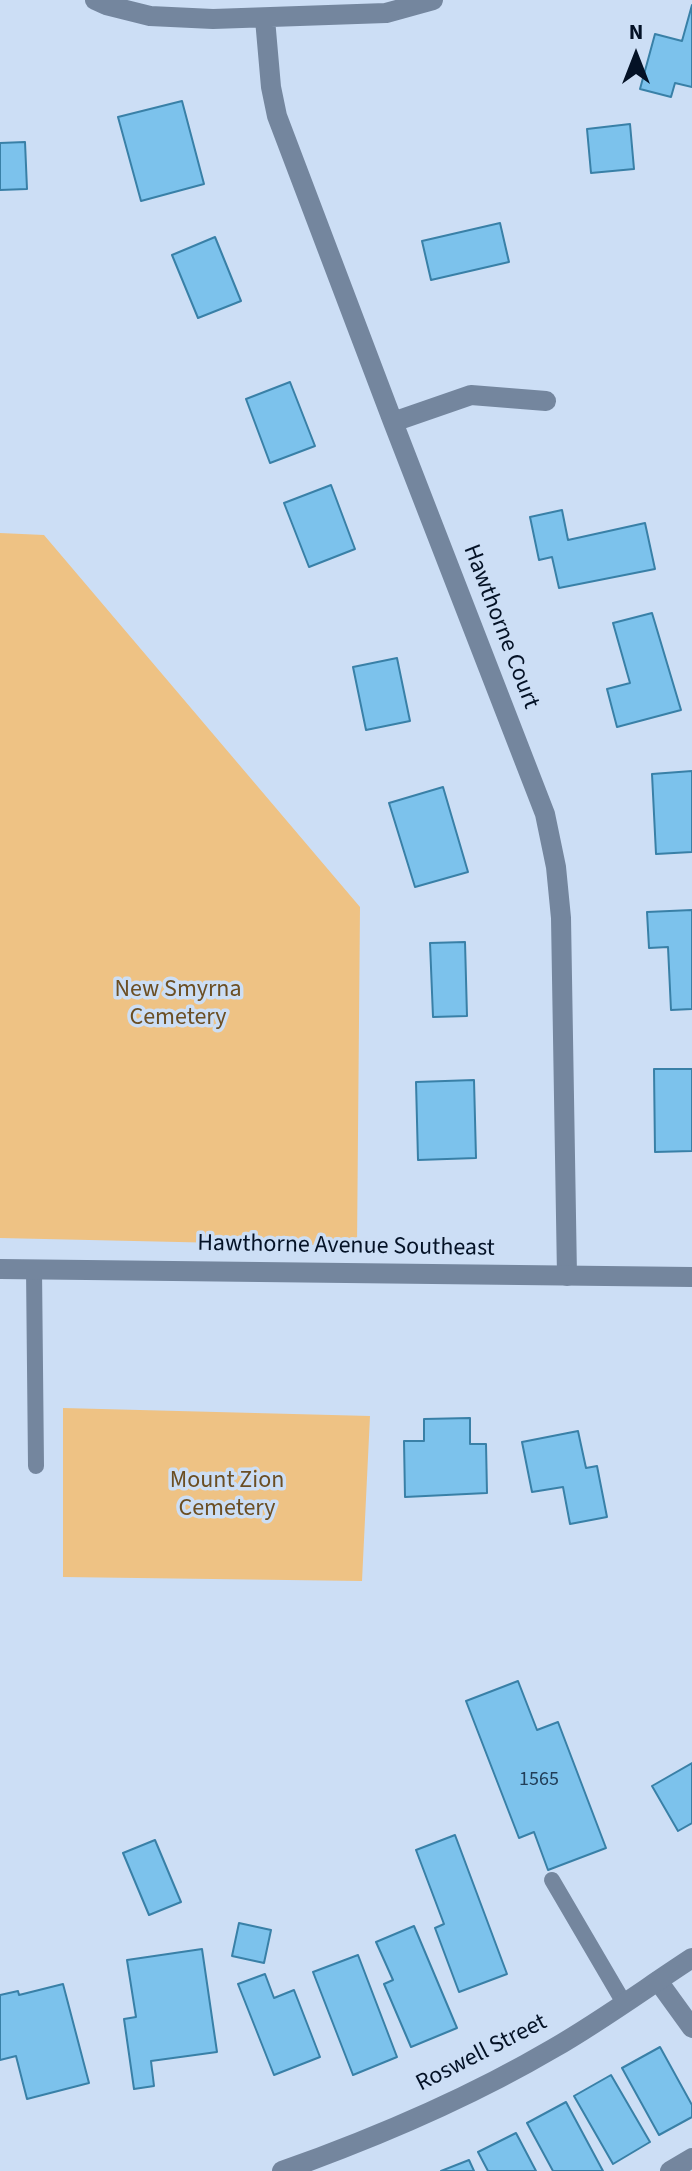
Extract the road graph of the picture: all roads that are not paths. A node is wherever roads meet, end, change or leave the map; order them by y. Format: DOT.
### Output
graph roads {
  1 [pos="95,0"];
  2 [pos="433,0"];
  3 [pos="265,19"];
  4 [pos="546,401"];
  5 [pos="393,422"];
  6 [pos="0,1269"];
  7 [pos="34,1269"];
  8 [pos="567,1276"];
  9 [pos="692,1277"];
  10 [pos="36,1466"];
  11 [pos="552,1880"];
  12 [pos="692,1958"];
  13 [pos="658,1981"];
  14 [pos="624,2003"];
  15 [pos="692,2028"];
  16 [pos="692,2158"];
  17 [pos="282,2171"];
  18 [pos="670,2171"];
  1 -- 3 [label="street"];
  2 -- 3 [label="street"];
  3 -- 5 [label="street, Hawthorne Court"];
  4 -- 5 [label="street"];
  5 -- 8 [label="street, Hawthorne Court"];
  6 -- 7 [label="street, Hawthorne Avenue Southeast"];
  7 -- 8 [label="street, Hawthorne Avenue Southeast"];
  7 -- 10 [label="lane"];
  8 -- 9 [label="street, Hawthorne Avenue Southeast"];
  11 -- 14 [label="lane"];
  12 -- 13 [label="street, Roswell Street"];
  13 -- 14 [label="street, Roswell Street"];
  13 -- 15 [label="street"];
  14 -- 17 [label="street, Roswell Street"];
  16 -- 18 [label="street"];
}
